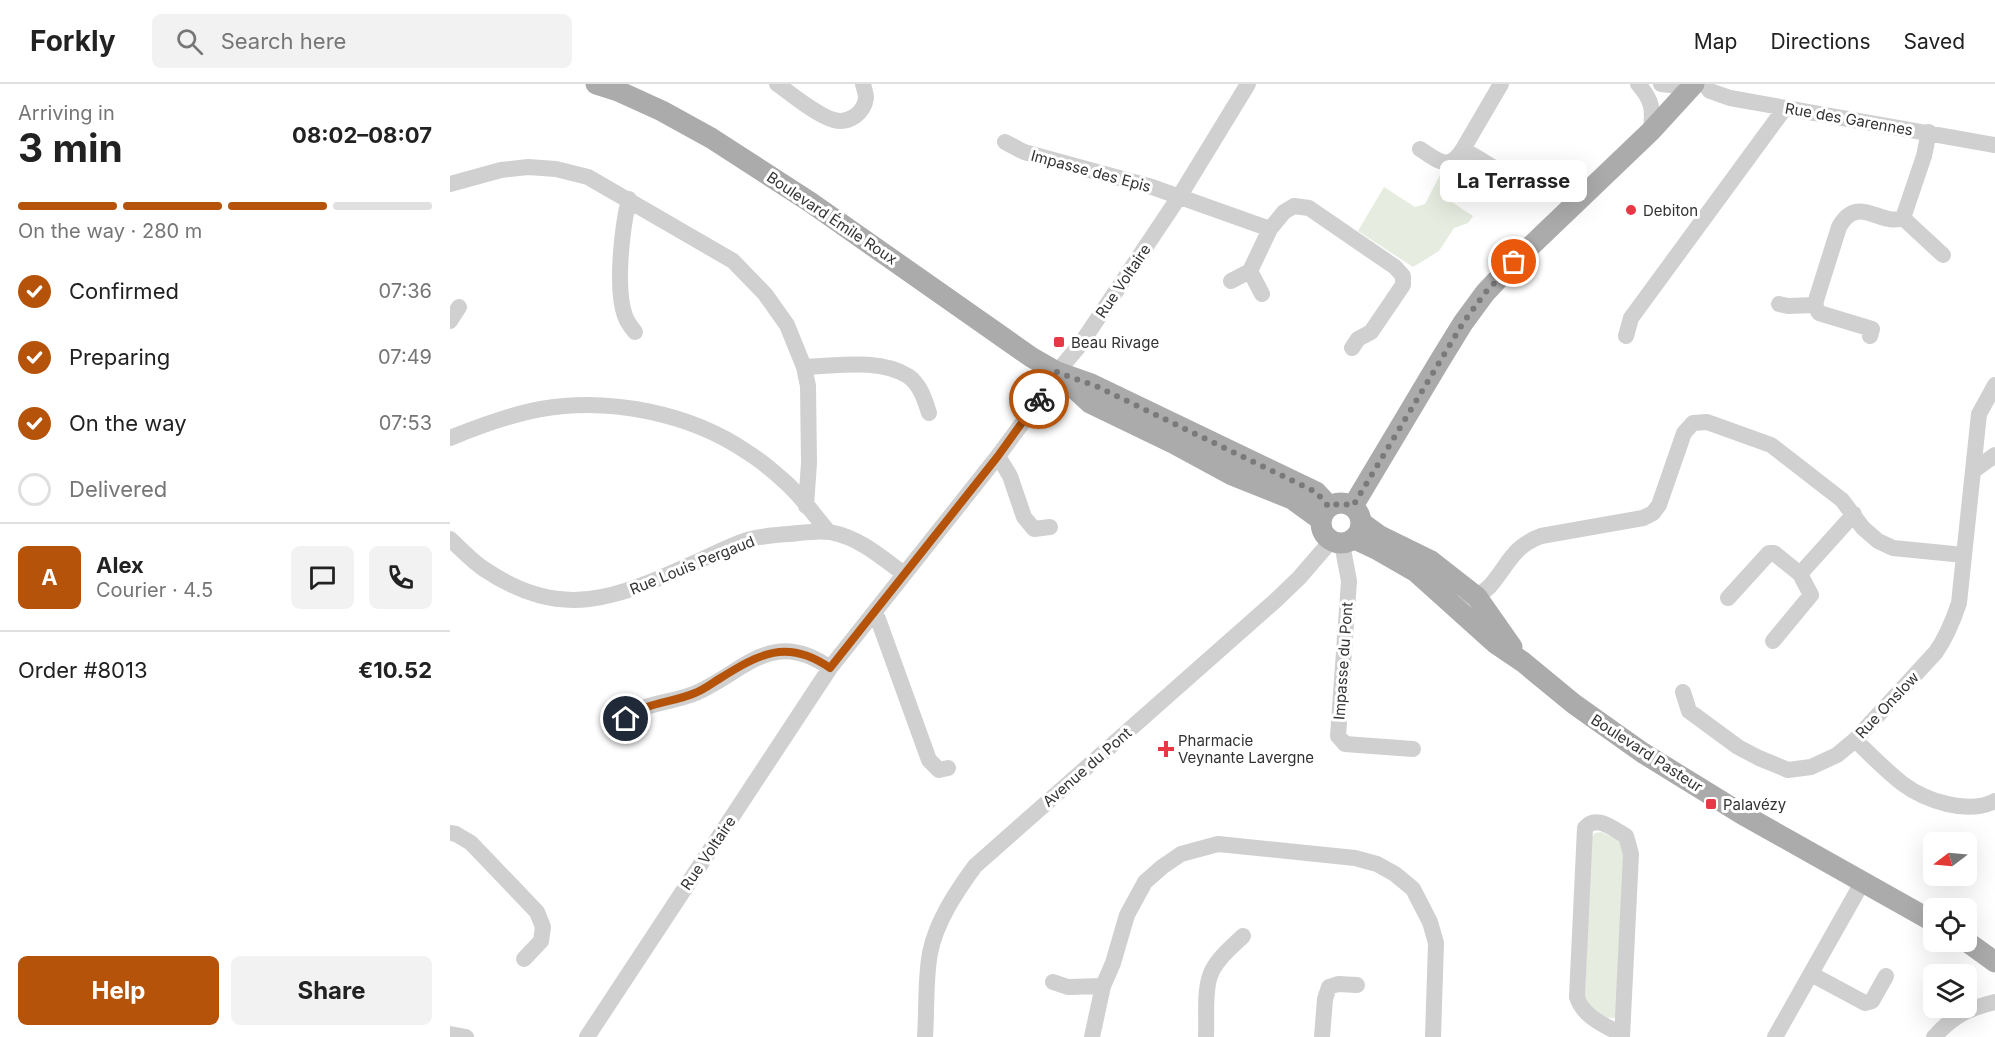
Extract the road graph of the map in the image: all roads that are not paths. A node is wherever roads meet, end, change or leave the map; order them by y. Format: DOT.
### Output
graph roads {
  1 [pos="596,84"];
  2 [pos="777,84"];
  3 [pos="863,84"];
  4 [pos="1248,84"];
  5 [pos="1502,84"];
  6 [pos="1638,84"];
  7 [pos="1702,85"];
  8 [pos="1785,108"];
  9 [pos="1651,131"];
  10 [pos="1929,132"];
  11 [pos="1005,142"];
  12 [pos="1995,145"];
  13 [pos="1462,148"];
  14 [pos="1420,149"];
  15 [pos="1502,172"];
  16 [pos="450,184"];
  17 [pos="1179,197"];
  18 [pos="629,199"];
  19 [pos="1903,218"];
  20 [pos="1270,229"];
  21 [pos="1943,255"];
  22 [pos="1250,271"];
  23 [pos="1231,281"];
  24 [pos="1262,294"];
  25 [pos="1779,304"];
  26 [pos="1815,305"];
  27 [pos="459,306"];
  28 [pos="450,321"];
  29 [pos="635,332"];
  30 [pos="1626,336"];
  31 [pos="1870,336"];
  32 [pos="1352,348"];
  33 [pos="804,367"];
  34 [pos="1057,372"];
  35 [pos="1995,385"];
  36 [pos="929,412"];
  37 [pos="450,438"];
  38 [pos="1995,455"];
  39 [pos="998,456"];
  40 [pos="1973,471"];
  41 [pos="806,506"];
  42 [pos="1325,513"];
  43 [pos="1854,514"];
  44 [pos="1050,527"];
  45 [pos="828,531"];
  46 [pos="1349,531"];
  47 [pos="450,539"];
  48 [pos="1964,555"];
  49 [pos="904,574"];
  50 [pos="1800,574"];
  51 [pos="1477,597"];
  52 [pos="1728,598"];
  53 [pos="1458,608"];
  54 [pos="874,614"];
  55 [pos="1773,640"];
  56 [pos="1523,662"];
  57 [pos="830,668"];
  58 [pos="1683,692"];
  59 [pos="616,728"];
  60 [pos="1855,740"];
  61 [pos="1413,749"];
  62 [pos="948,768"];
  63 [pos="1995,801"];
  64 [pos="450,833"];
  65 [pos="1862,883"];
  66 [pos="1923,916"];
  67 [pos="1243,936"];
  68 [pos="1977,944"];
  69 [pos="1977,948"];
  70 [pos="1995,951"];
  71 [pos="524,959"];
  72 [pos="1995,962"];
  73 [pos="1810,974"];
  74 [pos="1886,976"];
  75 [pos="1053,982"];
  76 [pos="1356,985"];
  77 [pos="1103,986"];
  78 [pos="1995,1002"];
  79 [pos="450,1034"];
  80 [pos="591,1034"];
  81 [pos="1622,1036"];
  82 [pos="465,1037"];
  83 [pos="925,1037"];
  84 [pos="1092,1037"];
  85 [pos="1206,1037"];
  86 [pos="1322,1037"];
  87 [pos="1433,1037"];
  88 [pos="1775,1037"];
  89 [pos="1934,1037"];
  1 -- 34 [label="main road, Boulevard Émile Roux"];
  2 -- 3 [label="street"];
  4 -- 17 [label="street, Rue Voltaire"];
  5 -- 13 [label="street"];
  6 -- 9 [label="street"];
  7 -- 8 [label="street, Rue des Garennes"];
  7 -- 9 [label="main road, Avenue du Pont"];
  8 -- 10 [label="street, Rue des Garennes"];
  8 -- 30 [label="street"];
  9 -- 46 [label="main road, Avenue du Pont"];
  10 -- 12 [label="street, Rue des Garennes"];
  10 -- 19 [label="street"];
  11 -- 17 [label="street, Impasse des Epis"];
  13 -- 14 [label="street"];
  13 -- 15 [label="street"];
  16 -- 18 [label="street"];
  17 -- 20 [label="street, Impasse des Epis"];
  17 -- 34 [label="street, Rue Voltaire"];
  18 -- 29 [label="street"];
  18 -- 33 [label="street"];
  19 -- 21 [label="street"];
  19 -- 26 [label="street"];
  20 -- 22 [label="street"];
  20 -- 32 [label="street"];
  22 -- 23 [label="street"];
  22 -- 24 [label="street"];
  25 -- 26 [label="street"];
  26 -- 31 [label="street"];
  27 -- 28 [label="street"];
  33 -- 36 [label="street"];
  33 -- 41 [label="street"];
  34 -- 39 [label="street, Rue Voltaire"];
  34 -- 42 [label="main road, Boulevard Émile Roux"];
  35 -- 40 [label="street, Rue Onslow"];
  37 -- 41 [label="street"];
  38 -- 40 [label="street"];
  39 -- 44 [label="street"];
  39 -- 49 [label="street, Rue Voltaire"];
  40 -- 48 [label="street, Rue Onslow"];
  41 -- 45 [label="street"];
  42 -- 46 [label="main road"];
  42 -- 46 [label="main road"];
  43 -- 48 [label="street"];
  43 -- 50 [label="street"];
  43 -- 51 [label="street"];
  45 -- 47 [label="street, Rue Louis Pergaud"];
  45 -- 49 [label="street, Rue Louis Pergaud"];
  46 -- 51 [label="main road, Boulevard Pasteur"];
  46 -- 53 [label="main road, Boulevard Pasteur"];
  46 -- 61 [label="street, Impasse du Pont"];
  46 -- 83 [label="street, Avenue du Pont"];
  48 -- 60 [label="street, Rue Onslow"];
  49 -- 54 [label="street, Rue Voltaire"];
  50 -- 52 [label="street"];
  50 -- 55 [label="street"];
  51 -- 53 [label="street"];
  51 -- 56 [label="main road, Boulevard Pasteur"];
  53 -- 56 [label="main road, Boulevard Pasteur"];
  54 -- 57 [label="street, Rue Voltaire"];
  54 -- 62 [label="street"];
  56 -- 65 [label="main road, Boulevard Pasteur"];
  57 -- 59 [label="street"];
  57 -- 80 [label="street, Rue Voltaire"];
  58 -- 60 [label="street, Rue Onslow"];
  60 -- 63 [label="street"];
  64 -- 71 [label="street"];
  65 -- 66 [label="main road, Boulevard Pasteur"];
  65 -- 73 [label="street"];
  67 -- 85 [label="street"];
  68 -- 70 [label="main road"];
  69 -- 72 [label="main road"];
  73 -- 74 [label="street"];
  73 -- 88 [label="street"];
  75 -- 77 [label="street"];
  76 -- 86 [label="street"];
  77 -- 84 [label="street"];
  77 -- 87 [label="street"];
  78 -- 89 [label="street"];
  79 -- 82 [label="street"];
  81 -- 81 [label="street"];
}
